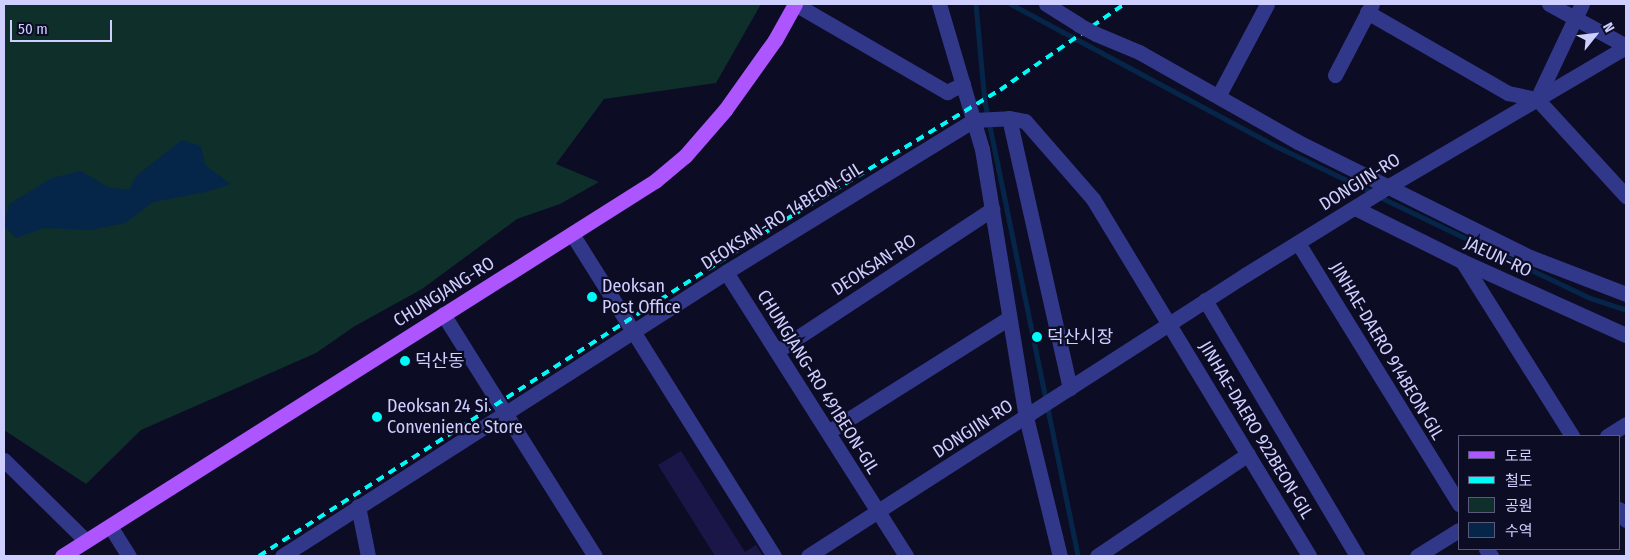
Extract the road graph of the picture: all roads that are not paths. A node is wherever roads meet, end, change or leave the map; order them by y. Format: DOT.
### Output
graph roads {
  1 [pos="795,4"];
  2 [pos="939,4"];
  3 [pos="1046,4"];
  4 [pos="1266,4"];
  5 [pos="1549,4"];
  6 [pos="1582,4"];
  7 [pos="1370,8"];
  8 [pos="1576,18"];
  9 [pos="1626,46"];
  10 [pos="1335,75"];
  11 [pos="963,84"];
  12 [pos="1221,92"];
  13 [pos="1537,99"];
  14 [pos="1010,118"];
  15 [pos="974,120"];
  16 [pos="1389,186"];
  17 [pos="1626,196"];
  18 [pos="1355,208"];
  19 [pos="992,209"];
  20 [pos="572,234"];
  21 [pos="1298,243"];
  22 [pos="1462,261"];
  23 [pos="726,272"];
  24 [pos="1626,294"];
  25 [pos="1205,300"];
  26 [pos="444,314"];
  27 [pos="1009,318"];
  28 [pos="1170,322"];
  29 [pos="635,332"];
  30 [pos="1626,335"];
  31 [pos="777,352"];
  32 [pos="1070,388"];
  33 [pos="505,412"];
  34 [pos="1026,417"];
  35 [pos="1626,424"];
  36 [pos="828,432"];
  37 [pos="1571,435"];
  38 [pos="1609,435"];
  39 [pos="1248,454"];
  40 [pos="4,460"];
  41 [pos="1458,502"];
  42 [pos="358,506"];
  43 [pos="878,512"];
  44 [pos="110,526"];
  45 [pos="1458,531"];
  46 [pos="86,541"];
  47 [pos="1099,555"];
  48 [pos="62,556"];
  49 [pos="129,556"];
  50 [pos="282,556"];
  51 [pos="368,556"];
  52 [pos="595,556"];
  53 [pos="774,556"];
  54 [pos="808,556"];
  55 [pos="906,556"];
  56 [pos="1060,556"];
  57 [pos="1309,556"];
  58 [pos="1357,556"];
  59 [pos="1417,556"];
  1 -- 11 [label="street"];
  1 -- 20 [label="main road, CHUNGJANG-RO"];
  2 -- 11 [label="street"];
  3 -- 16 [label="street, bridge"];
  4 -- 12 [label="street"];
  5 -- 8 [label="street"];
  6 -- 8 [label="street"];
  7 -- 10 [label="street"];
  7 -- 13 [label="street"];
  8 -- 9 [label="street"];
  8 -- 13 [label="street"];
  9 -- 13 [label="street, DONGJIN-RO"];
  11 -- 15 [label="street"];
  13 -- 16 [label="street, DONGJIN-RO"];
  13 -- 17 [label="street"];
  14 -- 15 [label="street"];
  14 -- 28 [label="street, JINHAE-DAERO 922BEON-GIL"];
  14 -- 32 [label="street"];
  15 -- 19 [label="street"];
  15 -- 23 [label="street, DEOKSAN-RO 14BEON-GIL"];
  16 -- 18 [label="street, DONGJIN-RO"];
  16 -- 24 [label="street"];
  18 -- 21 [label="street, DONGJIN-RO"];
  18 -- 22 [label="street, JAEUN-RO"];
  19 -- 27 [label="street"];
  19 -- 31 [label="street, DEOKSAN-RO"];
  20 -- 26 [label="main road, CHUNGJANG-RO"];
  20 -- 29 [label="street"];
  21 -- 25 [label="street, DONGJIN-RO"];
  21 -- 41 [label="street, JINHAE-DAERO 914BEON-GIL"];
  22 -- 30 [label="street, JAEUN-RO"];
  22 -- 37 [label="street"];
  23 -- 29 [label="street, DEOKSAN-RO 14BEON-GIL"];
  23 -- 31 [label="street, CHUNGJANG-RO 491BEON-GIL"];
  25 -- 28 [label="street, DONGJIN-RO"];
  25 -- 58 [label="street"];
  26 -- 33 [label="street"];
  26 -- 44 [label="main road, CHUNGJANG-RO"];
  27 -- 34 [label="street"];
  27 -- 36 [label="street"];
  28 -- 32 [label="street, DONGJIN-RO"];
  28 -- 39 [label="street, JINHAE-DAERO 922BEON-GIL"];
  29 -- 33 [label="street, DEOKSAN-RO 14BEON-GIL"];
  29 -- 53 [label="street"];
  31 -- 36 [label="street, CHUNGJANG-RO 491BEON-GIL"];
  32 -- 34 [label="street, DONGJIN-RO"];
  33 -- 42 [label="street, DEOKSAN-RO 14BEON-GIL"];
  33 -- 52 [label="street"];
  34 -- 43 [label="street, DONGJIN-RO"];
  34 -- 56 [label="street"];
  35 -- 38 [label="street"];
  36 -- 43 [label="street, CHUNGJANG-RO 491BEON-GIL"];
  39 -- 47 [label="street"];
  39 -- 57 [label="street, JINHAE-DAERO 922BEON-GIL"];
  40 -- 46 [label="street"];
  42 -- 50 [label="street, DEOKSAN-RO 14BEON-GIL"];
  42 -- 51 [label="street"];
  43 -- 54 [label="street, DONGJIN-RO"];
  43 -- 55 [label="street, CHUNGJANG-RO 491BEON-GIL"];
  44 -- 46 [label="main road, CHUNGJANG-RO"];
  44 -- 49 [label="street"];
  45 -- 59 [label="street"];
  46 -- 48 [label="main road, CHUNGJANG-RO"];
}
